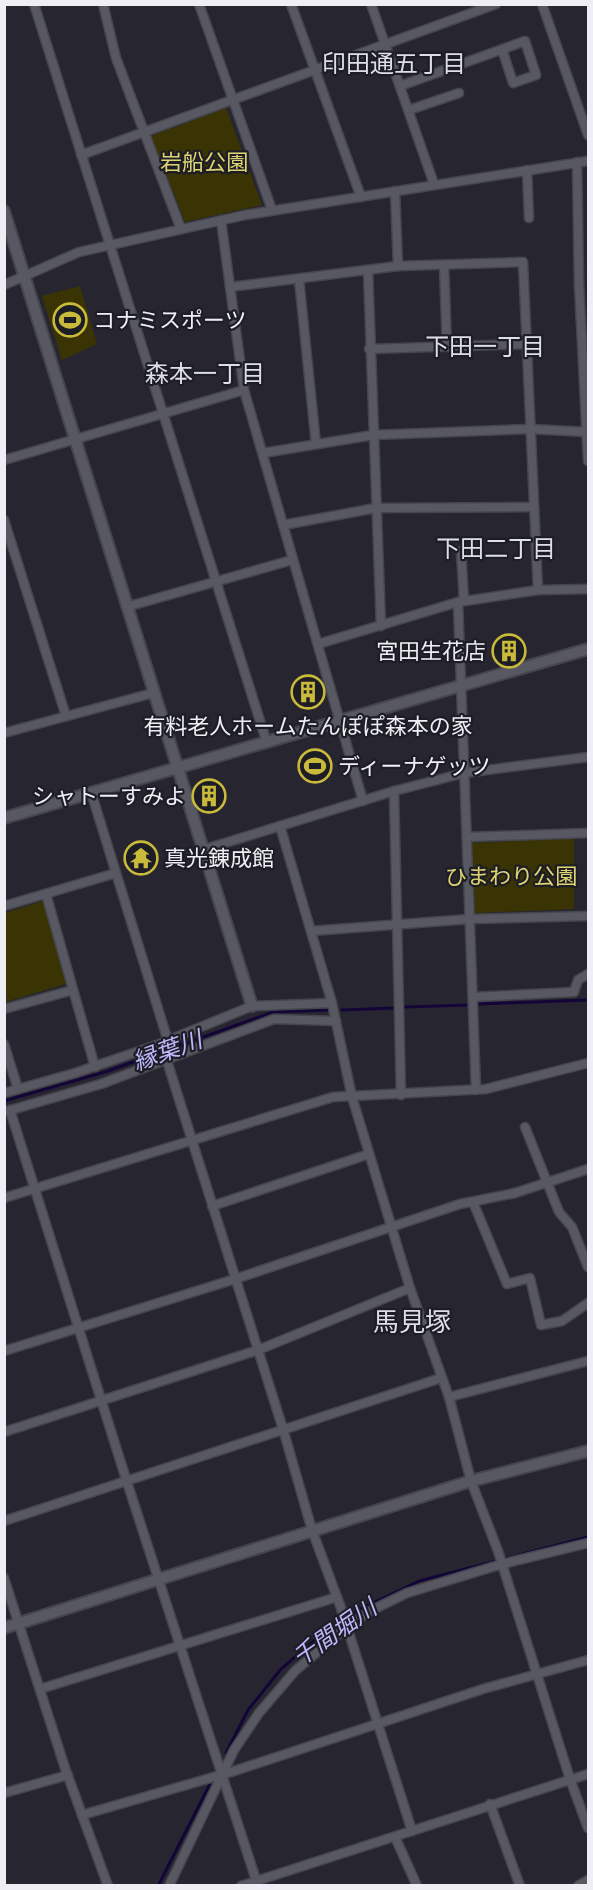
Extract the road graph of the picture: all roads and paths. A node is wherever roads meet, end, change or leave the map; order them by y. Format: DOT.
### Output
graph roads {
  1 [pos="46,4"];
  2 [pos="103,4"];
  3 [pos="199,4"];
  4 [pos="291,4"];
  5 [pos="370,4"];
  6 [pos="496,4"];
  7 [pos="543,4"];
  8 [pos="35,7"];
  9 [pos="385,45"];
  10 [pos="502,49"];
  11 [pos="315,71"];
  12 [pos="400,86"];
  13 [pos="459,93"];
  14 [pos="232,100"];
  15 [pos="409,110"];
  16 [pos="144,132"];
  17 [pos="588,135"];
  18 [pos="81,155"];
  19 [pos="588,161"];
  20 [pos="577,162"];
  21 [pos="527,170"];
  22 [pos="434,184"];
  23 [pos="395,190"];
  24 [pos="361,197"];
  25 [pos="272,210"];
  26 [pos="4,211"];
  27 [pos="529,218"];
  28 [pos="221,220"];
  29 [pos="181,229"];
  30 [pos="109,246"];
  31 [pos="444,265"];
  32 [pos="398,266"];
  33 [pos="368,270"];
  34 [pos="25,275"];
  35 [pos="299,279"];
  36 [pos="584,284"];
  37 [pos="4,285"];
  38 [pos="230,287"];
  39 [pos="527,344"];
  40 [pos="447,347"];
  41 [pos="369,349"];
  42 [pos="244,390"];
  43 [pos="586,390"];
  44 [pos="163,414"];
  45 [pos="530,429"];
  46 [pos="588,432"];
  47 [pos="373,435"];
  48 [pos="77,439"];
  49 [pos="316,444"];
  50 [pos="263,453"];
  51 [pos="4,460"];
  52 [pos="588,461"];
  53 [pos="533,507"];
  54 [pos="376,508"];
  55 [pos="4,520"];
  56 [pos="283,525"];
  57 [pos="7,541"];
  58 [pos="461,551"];
  59 [pos="292,560"];
  60 [pos="214,580"];
  61 [pos="588,589"];
  62 [pos="538,590"];
  63 [pos="461,602"];
  64 [pos="126,607"];
  65 [pos="381,626"];
  66 [pos="318,644"];
  67 [pos="588,649"];
  68 [pos="461,687"];
  69 [pos="153,693"];
  70 [pos="66,716"];
  71 [pos="341,722"];
  72 [pos="4,733"];
  73 [pos="267,743"];
  74 [pos="588,757"];
  75 [pos="177,769"];
  76 [pos="464,773"];
  77 [pos="394,791"];
  78 [pos="91,792"];
  79 [pos="363,801"];
  80 [pos="4,818"];
  81 [pos="279,826"];
  82 [pos="588,833"];
  83 [pos="467,837"];
  84 [pos="202,850"];
  85 [pos="116,873"];
  86 [pos="46,894"];
  87 [pos="5,904"];
  88 [pos="588,916"];
  89 [pos="470,919"];
  90 [pos="397,926"];
  91 [pos="311,931"];
  92 [pos="588,974"];
  93 [pos="73,990"];
  94 [pos="473,997"];
  95 [pos="332,1003"];
  96 [pos="252,1006"];
  97 [pos="4,1009"];
  98 [pos="336,1021"];
  99 [pos="168,1041"];
  100 [pos="4,1044"];
  101 [pos="166,1061"];
  102 [pos="588,1063"];
  103 [pos="94,1066"];
  104 [pos="18,1089"];
  105 [pos="476,1089"];
  106 [pos="4,1093"];
  107 [pos="401,1095"];
  108 [pos="352,1096"];
  109 [pos="7,1111"];
  110 [pos="525,1127"];
  111 [pos="190,1140"];
  112 [pos="369,1154"];
  113 [pos="588,1169"];
  114 [pos="546,1182"];
  115 [pos="34,1188"];
  116 [pos="4,1198"];
  117 [pos="473,1202"];
  118 [pos="212,1206"];
  119 [pos="392,1226"];
  120 [pos="588,1267"];
  121 [pos="235,1279"];
  122 [pos="410,1288"];
  123 [pos="588,1303"];
  124 [pos="78,1328"];
  125 [pos="258,1350"];
  126 [pos="4,1351"];
  127 [pos="588,1361"];
  128 [pos="441,1378"];
  129 [pos="449,1397"];
  130 [pos="101,1399"];
  131 [pos="284,1429"];
  132 [pos="4,1432"];
  133 [pos="588,1450"];
  134 [pos="126,1479"];
  135 [pos="471,1481"];
  136 [pos="4,1521"];
  137 [pos="312,1530"];
  138 [pos="588,1544"];
  139 [pos="502,1563"];
  140 [pos="4,1578"];
  141 [pos="160,1579"];
  142 [pos="337,1597"];
  143 [pos="21,1623"];
  144 [pos="347,1626"];
  145 [pos="4,1628"];
  146 [pos="180,1648"];
  147 [pos="588,1660"];
  148 [pos="537,1673"];
  149 [pos="40,1689"];
  150 [pos="378,1724"];
  151 [pos="224,1774"];
  152 [pos="588,1774"];
  153 [pos="68,1775"];
  154 [pos="570,1779"];
  155 [pos="4,1793"];
  156 [pos="490,1804"];
  157 [pos="82,1815"];
  158 [pos="588,1828"];
  159 [pos="412,1831"];
  160 [pos="395,1837"];
  161 [pos="588,1880"];
  162 [pos="258,1883"];
  163 [pos="108,1886"];
  164 [pos="169,1886"];
  165 [pos="242,1886"];
  166 [pos="417,1886"];
  167 [pos="520,1886"];
  168 [pos="578,1886"];
  1 -- 8 [label="street"];
  2 -- 16 [label="street"];
  3 -- 14 [label="street"];
  4 -- 11 [label="street"];
  5 -- 9 [label="street"];
  6 -- 9 [label="street"];
  7 -- 17 [label="street"];
  8 -- 18 [label="street"];
  9 -- 11 [label="street"];
  9 -- 12 [label="street"];
  10 -- 12 [label="street"];
  11 -- 14 [label="street"];
  11 -- 24 [label="street"];
  12 -- 15 [label="street"];
  13 -- 15 [label="street"];
  14 -- 16 [label="street"];
  14 -- 25 [label="street"];
  15 -- 22 [label="street"];
  16 -- 18 [label="street"];
  16 -- 29 [label="street"];
  18 -- 30 [label="street"];
  19 -- 20 [label="street"];
  20 -- 21 [label="street"];
  20 -- 36 [label="street"];
  21 -- 22 [label="street"];
  21 -- 27 [label="street"];
  22 -- 23 [label="street"];
  23 -- 24 [label="street"];
  23 -- 32 [label="street"];
  24 -- 25 [label="street"];
  25 -- 28 [label="street"];
  26 -- 34 [label="street"];
  28 -- 29 [label="street"];
  28 -- 38 [label="street"];
  29 -- 30 [label="street"];
  30 -- 34 [label="street"];
  30 -- 44 [label="street"];
  31 -- 32 [label="street"];
  31 -- 39 [label="street"];
  31 -- 40 [label="street"];
  32 -- 33 [label="street"];
  33 -- 35 [label="street"];
  33 -- 41 [label="street"];
  34 -- 37 [label="street"];
  34 -- 48 [label="street"];
  35 -- 38 [label="street"];
  35 -- 49 [label="street"];
  36 -- 43 [label="street"];
  38 -- 42 [label="street"];
  39 -- 40 [label="street"];
  39 -- 45 [label="street"];
  40 -- 41 [label="street"];
  41 -- 47 [label="street"];
  42 -- 44 [label="street"];
  42 -- 50 [label="street"];
  43 -- 46 [label="street"];
  44 -- 48 [label="street"];
  44 -- 60 [label="street"];
  45 -- 46 [label="street"];
  45 -- 47 [label="street"];
  45 -- 53 [label="street"];
  46 -- 52 [label="street"];
  47 -- 49 [label="street"];
  47 -- 54 [label="street"];
  48 -- 51 [label="street"];
  48 -- 64 [label="street"];
  49 -- 50 [label="street"];
  50 -- 56 [label="street"];
  53 -- 54 [label="street"];
  53 -- 62 [label="street"];
  54 -- 56 [label="street"];
  54 -- 65 [label="street"];
  55 -- 57 [label="street"];
  56 -- 59 [label="street"];
  57 -- 70 [label="street"];
  58 -- 63 [label="street"];
  59 -- 60 [label="street"];
  59 -- 66 [label="street"];
  60 -- 64 [label="street"];
  60 -- 73 [label="street"];
  61 -- 62 [label="street"];
  62 -- 63 [label="street"];
  63 -- 65 [label="street"];
  63 -- 68 [label="street"];
  64 -- 69 [label="street"];
  65 -- 66 [label="street"];
  66 -- 71 [label="street"];
  67 -- 68 [label="street"];
  68 -- 71 [label="street"];
  68 -- 76 [label="street"];
  69 -- 70 [label="street"];
  69 -- 75 [label="street"];
  70 -- 72 [label="street"];
  71 -- 73 [label="street"];
  71 -- 79 [label="street"];
  73 -- 75 [label="street"];
  74 -- 76 [label="street"];
  75 -- 78 [label="street"];
  75 -- 84 [label="street"];
  76 -- 77 [label="street"];
  76 -- 83 [label="street"];
  77 -- 79 [label="street"];
  77 -- 90 [label="street"];
  78 -- 80 [label="street"];
  78 -- 85 [label="street"];
  79 -- 81 [label="street"];
  81 -- 84 [label="street"];
  81 -- 91 [label="street"];
  82 -- 83 [label="street"];
  83 -- 89 [label="street"];
  84 -- 96 [label="street"];
  85 -- 86 [label="street"];
  85 -- 99 [label="street"];
  86 -- 87 [label="street"];
  86 -- 93 [label="street"];
  88 -- 89 [label="street"];
  89 -- 90 [label="street"];
  89 -- 94 [label="street"];
  90 -- 91 [label="street"];
  90 -- 107 [label="street"];
  91 -- 95 [label="street"];
  92 -- 94 [label="street"];
  93 -- 97 [label="street"];
  93 -- 103 [label="street"];
  94 -- 105 [label="street"];
  95 -- 96 [label="street"];
  95 -- 98 [label="street"];
  96 -- 99 [label="street"];
  98 -- 101 [label="street"];
  98 -- 108 [label="street"];
  99 -- 103 [label="street"];
  100 -- 104 [label="street"];
  101 -- 109 [label="street"];
  101 -- 111 [label="street"];
  102 -- 105 [label="street"];
  103 -- 104 [label="street"];
  104 -- 106 [label="street"];
  105 -- 107 [label="street"];
  107 -- 108 [label="street"];
  108 -- 111 [label="street"];
  108 -- 112 [label="street"];
  109 -- 115 [label="street"];
  110 -- 114 [label="street"];
  111 -- 115 [label="street"];
  111 -- 118 [label="street"];
  112 -- 118 [label="street"];
  112 -- 119 [label="street"];
  113 -- 114 [label="street"];
  114 -- 117 [label="street"];
  114 -- 120 [label="street"];
  115 -- 116 [label="street"];
  115 -- 124 [label="street"];
  117 -- 119 [label="street"];
  117 -- 123 [label="street"];
  118 -- 121 [label="street"];
  119 -- 121 [label="street"];
  119 -- 122 [label="street"];
  121 -- 124 [label="street"];
  121 -- 125 [label="street"];
  122 -- 125 [label="street"];
  122 -- 128 [label="street"];
  124 -- 126 [label="street"];
  124 -- 130 [label="street"];
  125 -- 130 [label="street"];
  125 -- 131 [label="street"];
  127 -- 129 [label="street"];
  128 -- 129 [label="street"];
  128 -- 131 [label="street"];
  129 -- 135 [label="street"];
  130 -- 132 [label="street"];
  130 -- 134 [label="street"];
  131 -- 134 [label="street"];
  131 -- 137 [label="street"];
  133 -- 135 [label="street"];
  134 -- 136 [label="street"];
  134 -- 141 [label="street"];
  135 -- 137 [label="street"];
  135 -- 139 [label="street"];
  137 -- 141 [label="street"];
  137 -- 142 [label="street"];
  138 -- 139 [label="street"];
  139 -- 144 [label="street"];
  139 -- 148 [label="street"];
  140 -- 143 [label="street"];
  141 -- 143 [label="street"];
  141 -- 146 [label="street"];
  142 -- 144 [label="street"];
  142 -- 146 [label="street"];
  143 -- 145 [label="street"];
  143 -- 149 [label="street"];
  144 -- 150 [label="street"];
  144 -- 151 [label="street"];
  146 -- 149 [label="street"];
  146 -- 151 [label="street"];
  147 -- 148 [label="street"];
  148 -- 150 [label="street"];
  148 -- 154 [label="street"];
  149 -- 153 [label="street"];
  150 -- 151 [label="street"];
  150 -- 159 [label="street"];
  151 -- 157 [label="street"];
  151 -- 162 [label="street"];
  151 -- 164 [label="street"];
  152 -- 154 [label="street"];
  153 -- 155 [label="street"];
  153 -- 157 [label="street"];
  154 -- 156 [label="street"];
  154 -- 158 [label="street"];
  156 -- 159 [label="street"];
  156 -- 167 [label="street"];
  157 -- 163 [label="street"];
  159 -- 160 [label="street"];
  160 -- 162 [label="street"];
  160 -- 166 [label="street"];
  161 -- 168 [label="street"];
  162 -- 165 [label="street"];
}
